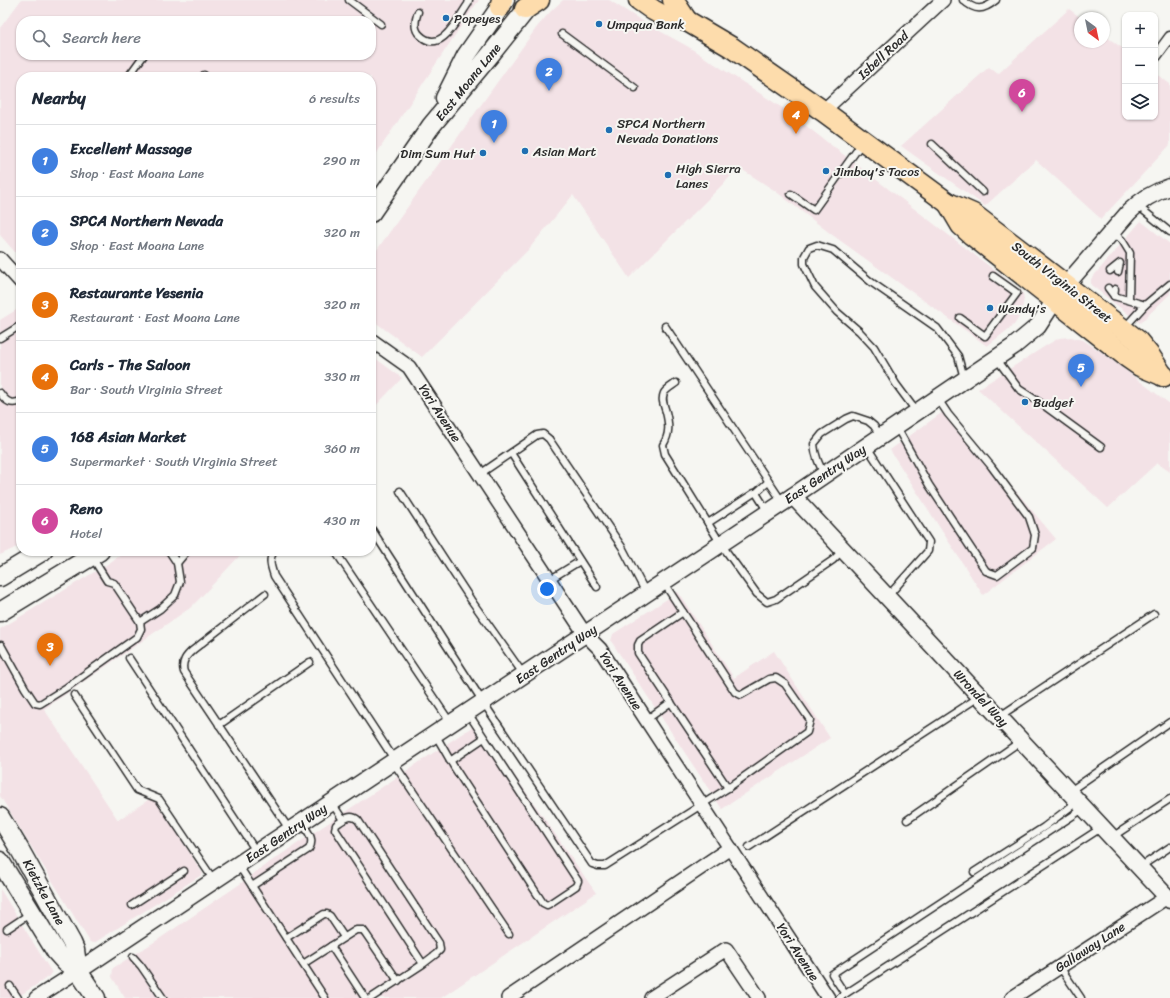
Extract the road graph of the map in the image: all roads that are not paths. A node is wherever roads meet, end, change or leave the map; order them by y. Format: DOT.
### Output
graph roads {
  1 [pos="349,0"];
  2 [pos="469,0"];
  3 [pos="639,0"];
  4 [pos="673,0"];
  5 [pos="943,0"];
  6 [pos="963,0"];
  7 [pos="996,0"];
  8 [pos="502,2"];
  9 [pos="533,3"];
  10 [pos="418,12"];
  11 [pos="370,16"];
  12 [pos="376,20"];
  13 [pos="687,21"];
  14 [pos="381,24"];
  15 [pos="562,34"];
  16 [pos="1170,37"];
  17 [pos="1158,53"];
  18 [pos="140,60"];
  19 [pos="132,72"];
  20 [pos="635,88"];
  21 [pos="823,110"];
  22 [pos="431,126"];
  23 [pos="864,141"];
  24 [pos="932,144"];
  25 [pos="1170,187"];
  26 [pos="983,192"];
  27 [pos="791,194"];
  28 [pos="376,203"];
  29 [pos="1136,205"];
  30 [pos="1112,231"];
  31 [pos="1170,232"];
  32 [pos="1130,253"];
  33 [pos="0,259"];
  34 [pos="1120,263"];
  35 [pos="1110,271"];
  36 [pos="1118,272"];
  37 [pos="994,276"];
  38 [pos="16,277"];
  39 [pos="1170,284"];
  40 [pos="1111,288"];
  41 [pos="1060,293"];
  42 [pos="1129,300"];
  43 [pos="1145,305"];
  44 [pos="960,318"];
  45 [pos="665,326"];
  46 [pos="16,328"];
  47 [pos="1122,329"];
  48 [pos="0,338"];
  49 [pos="376,344"];
  50 [pos="996,358"];
  51 [pos="1167,376"];
  52 [pos="965,380"];
  53 [pos="676,383"];
  54 [pos="0,393"];
  55 [pos="938,398"];
  56 [pos="16,403"];
  57 [pos="916,412"];
  58 [pos="896,426"];
  59 [pos="881,436"];
  60 [pos="866,446"];
  61 [pos="1100,447"];
  62 [pos="511,453"];
  63 [pos="480,474"];
  64 [pos="824,475"];
  65 [pos="768,482"];
  66 [pos="400,491"];
  67 [pos="756,493"];
  68 [pos="788,499"];
  69 [pos="768,512"];
  70 [pos="708,523"];
  71 [pos="376,536"];
  72 [pos="721,544"];
  73 [pos="843,550"];
  74 [pos="35,556"];
  75 [pos="93,556"];
  76 [pos="97,556"];
  77 [pos="173,556"];
  78 [pos="183,556"];
  79 [pos="270,556"];
  80 [pos="338,556"];
  81 [pos="580,561"];
  82 [pos="178,563"];
  83 [pos="0,577"];
  84 [pos="549,580"];
  85 [pos="663,582"];
  86 [pos="597,588"];
  87 [pos="646,593"];
  88 [pos="265,594"];
  89 [pos="887,597"];
  90 [pos="0,612"];
  91 [pos="683,612"];
  92 [pos="1154,614"];
  93 [pos="140,622"];
  94 [pos="585,634"];
  95 [pos="1,645"];
  96 [pos="130,658"];
  97 [pos="310,662"];
  98 [pos="524,675"];
  99 [pos="74,695"];
  100 [pos="980,697"];
  101 [pos="483,702"];
  102 [pos="670,702"];
  103 [pos="467,712"];
  104 [pos="999,717"];
  105 [pos="646,720"];
  106 [pos="1170,722"];
  107 [pos="451,723"];
  108 [pos="219,725"];
  109 [pos="435,734"];
  110 [pos="484,738"];
  111 [pos="1021,741"];
  112 [pos="450,760"];
  113 [pos="394,761"];
  114 [pos="728,788"];
  115 [pos="1170,799"];
  116 [pos="1077,800"];
  117 [pos="331,803"];
  118 [pos="702,805"];
  119 [pos="0,817"];
  120 [pos="343,820"];
  121 [pos="907,820"];
  122 [pos="296,826"];
  123 [pos="1107,832"];
  124 [pos="749,847"];
  125 [pos="1170,847"];
  126 [pos="730,848"];
  127 [pos="257,852"];
  128 [pos="0,861"];
  129 [pos="238,865"];
  130 [pos="1140,868"];
  131 [pos="184,871"];
  132 [pos="974,872"];
  133 [pos="214,881"];
  134 [pos="252,886"];
  135 [pos="1169,898"];
  136 [pos="132,905"];
  137 [pos="31,913"];
  138 [pos="7,929"];
  139 [pos="509,934"];
  140 [pos="344,937"];
  141 [pos="286,938"];
  142 [pos="331,946"];
  143 [pos="133,957"];
  144 [pos="303,964"];
  145 [pos="424,964"];
  146 [pos="1060,967"];
  147 [pos="78,971"];
  148 [pos="398,980"];
  149 [pos="10,986"];
  150 [pos="842,996"];
  151 [pos="18,998"];
  152 [pos="36,998"];
  153 [pos="95,998"];
  154 [pos="163,998"];
  155 [pos="325,998"];
  156 [pos="365,998"];
  157 [pos="371,998"];
  158 [pos="508,998"];
  159 [pos="651,998"];
  160 [pos="759,998"];
  161 [pos="828,998"];
  162 [pos="1012,998"];
  163 [pos="1080,998"];
  1 -- 11 [label="lane"];
  2 -- 10 [label="lane"];
  3 -- 13 [label="main road, South Virginia Street"];
  4 -- 13 [label="main road, South Virginia Street"];
  5 -- 21 [label="street, Isbell Road"];
  6 -- 7 [label="lane"];
  8 -- 22 [label="main road, East Moana Lane"];
  9 -- 22 [label="main road, East Moana Lane"];
  12 -- 14 [label="lane"];
  13 -- 21 [label="main road, South Virginia Street"];
  15 -- 20 [label="lane"];
  16 -- 17 [label="street"];
  18 -- 19 [label="lane"];
  21 -- 23 [label="main road, South Virginia Street"];
  22 -- 28 [label="main road, East Moana Lane"];
  23 -- 27 [label="lane"];
  23 -- 41 [label="main road, South Virginia Street"];
  24 -- 26 [label="lane"];
  25 -- 29 [label="street, East Gentry Way"];
  29 -- 30 [label="street, East Gentry Way"];
  29 -- 31 [label="lane"];
  30 -- 32 [label="lane"];
  30 -- 41 [label="street, East Gentry Way"];
  32 -- 34 [label="lane"];
  32 -- 42 [label="lane"];
  33 -- 38 [label="street"];
  34 -- 35 [label="lane"];
  34 -- 36 [label="lane"];
  37 -- 44 [label="lane"];
  39 -- 43 [label="lane"];
  40 -- 42 [label="lane"];
  41 -- 47 [label="main road, South Virginia Street"];
  41 -- 50 [label="street, East Gentry Way"];
  41 -- 51 [label="main road, South Virginia Street"];
  42 -- 43 [label="lane"];
  43 -- 47 [label="lane"];
  45 -- 65 [label="lane"];
  46 -- 48 [label="lane"];
  47 -- 51 [label="main road, South Virginia Street"];
  49 -- 63 [label="street, Yori Avenue"];
  50 -- 52 [label="street, East Gentry Way"];
  50 -- 61 [label="lane"];
  52 -- 55 [label="street, East Gentry Way"];
  52 -- 57 [label="lane"];
  53 -- 70 [label="lane"];
  54 -- 56 [label="lane"];
  55 -- 57 [label="street, East Gentry Way"];
  55 -- 58 [label="lane"];
  57 -- 58 [label="street, East Gentry Way"];
  58 -- 59 [label="street, East Gentry Way"];
  59 -- 60 [label="street, East Gentry Way"];
  59 -- 64 [label="lane"];
  60 -- 64 [label="street, East Gentry Way"];
  60 -- 89 [label="lane"];
  62 -- 63 [label="lane"];
  62 -- 81 [label="lane"];
  62 -- 87 [label="lane"];
  63 -- 84 [label="street, Yori Avenue"];
  64 -- 68 [label="street, East Gentry Way"];
  65 -- 67 [label="lane"];
  65 -- 68 [label="lane"];
  66 -- 98 [label="lane"];
  67 -- 69 [label="lane"];
  67 -- 70 [label="lane"];
  68 -- 69 [label="street, East Gentry Way"];
  68 -- 73 [label="street, Wrondel Way"];
  69 -- 72 [label="street, East Gentry Way"];
  70 -- 72 [label="lane"];
  71 -- 101 [label="lane"];
  72 -- 73 [label="lane"];
  72 -- 85 [label="street, East Gentry Way"];
  73 -- 89 [label="street, Wrondel Way"];
  74 -- 83 [label="main road"];
  75 -- 90 [label="main road"];
  76 -- 93 [label="lane"];
  77 -- 82 [label="lane"];
  78 -- 82 [label="lane"];
  79 -- 113 [label="lane"];
  80 -- 107 [label="lane"];
  81 -- 84 [label="lane"];
  81 -- 86 [label="lane"];
  82 -- 93 [label="lane"];
  84 -- 94 [label="street, Yori Avenue"];
  85 -- 87 [label="street, East Gentry Way"];
  85 -- 91 [label="lane"];
  87 -- 94 [label="street, East Gentry Way"];
  88 -- 108 [label="lane"];
  89 -- 100 [label="street, Wrondel Way"];
  91 -- 102 [label="lane"];
  91 -- 114 [label="lane"];
  92 -- 104 [label="lane"];
  93 -- 95 [label="lane"];
  94 -- 98 [label="street, East Gentry Way"];
  94 -- 105 [label="street, Yori Avenue"];
  96 -- 127 [label="lane"];
  97 -- 108 [label="lane"];
  98 -- 101 [label="street, East Gentry Way"];
  99 -- 133 [label="lane"];
  100 -- 104 [label="street, Wrondel Way"];
  100 -- 124 [label="lane"];
  101 -- 103 [label="street, East Gentry Way"];
  101 -- 118 [label="lane"];
  102 -- 105 [label="lane"];
  102 -- 114 [label="lane"];
  103 -- 107 [label="street, East Gentry Way"];
  103 -- 110 [label="lane"];
  104 -- 111 [label="street, Wrondel Way"];
  105 -- 118 [label="street, Yori Avenue"];
  106 -- 116 [label="lane"];
  107 -- 109 [label="street, East Gentry Way"];
  108 -- 122 [label="lane"];
  109 -- 112 [label="lane"];
  109 -- 113 [label="street, East Gentry Way"];
  110 -- 112 [label="lane"];
  110 -- 112 [label="lane"];
  111 -- 116 [label="street, Wrondel Way"];
  111 -- 121 [label="lane"];
  113 -- 117 [label="street, East Gentry Way"];
  113 -- 139 [label="lane"];
  114 -- 118 [label="lane"];
  115 -- 123 [label="lane"];
  116 -- 123 [label="street, Wrondel Way"];
  116 -- 132 [label="lane"];
  116 -- 150 [label="lane"];
  117 -- 120 [label="lane"];
  117 -- 122 [label="street, East Gentry Way"];
  118 -- 126 [label="street, Yori Avenue"];
  119 -- 147 [label="main road, Kietzke Lane"];
  120 -- 145 [label="lane"];
  120 -- 145 [label="lane"];
  122 -- 127 [label="street, East Gentry Way"];
  122 -- 134 [label="lane"];
  123 -- 130 [label="street, Wrondel Way"];
  123 -- 150 [label="lane"];
  125 -- 130 [label="lane"];
  126 -- 158 [label="street"];
  126 -- 161 [label="street, Yori Avenue"];
  127 -- 129 [label="street, East Gentry Way"];
  128 -- 137 [label="main road, Kietzke Lane"];
  129 -- 133 [label="street, East Gentry Way"];
  129 -- 134 [label="lane"];
  130 -- 135 [label="street, Wrondel Way"];
  131 -- 136 [label="lane"];
  133 -- 147 [label="street, East Gentry Way"];
  134 -- 141 [label="lane"];
  135 -- 146 [label="street, Gallaway Lane"];
  137 -- 138 [label="lane"];
  137 -- 147 [label="main road, Kietzke Lane"];
  140 -- 141 [label="lane"];
  140 -- 142 [label="lane"];
  140 -- 148 [label="lane"];
  141 -- 144 [label="lane"];
  142 -- 144 [label="lane"];
  142 -- 156 [label="lane"];
  143 -- 154 [label="lane"];
  144 -- 155 [label="lane"];
  145 -- 148 [label="lane"];
  146 -- 162 [label="street, Gallaway Lane"];
  146 -- 163 [label="lane"];
  147 -- 152 [label="street, East Gentry Way"];
  147 -- 153 [label="main road, Kietzke Lane"];
  148 -- 157 [label="lane"];
  149 -- 151 [label="lane"];
  159 -- 160 [label="street"];
}
